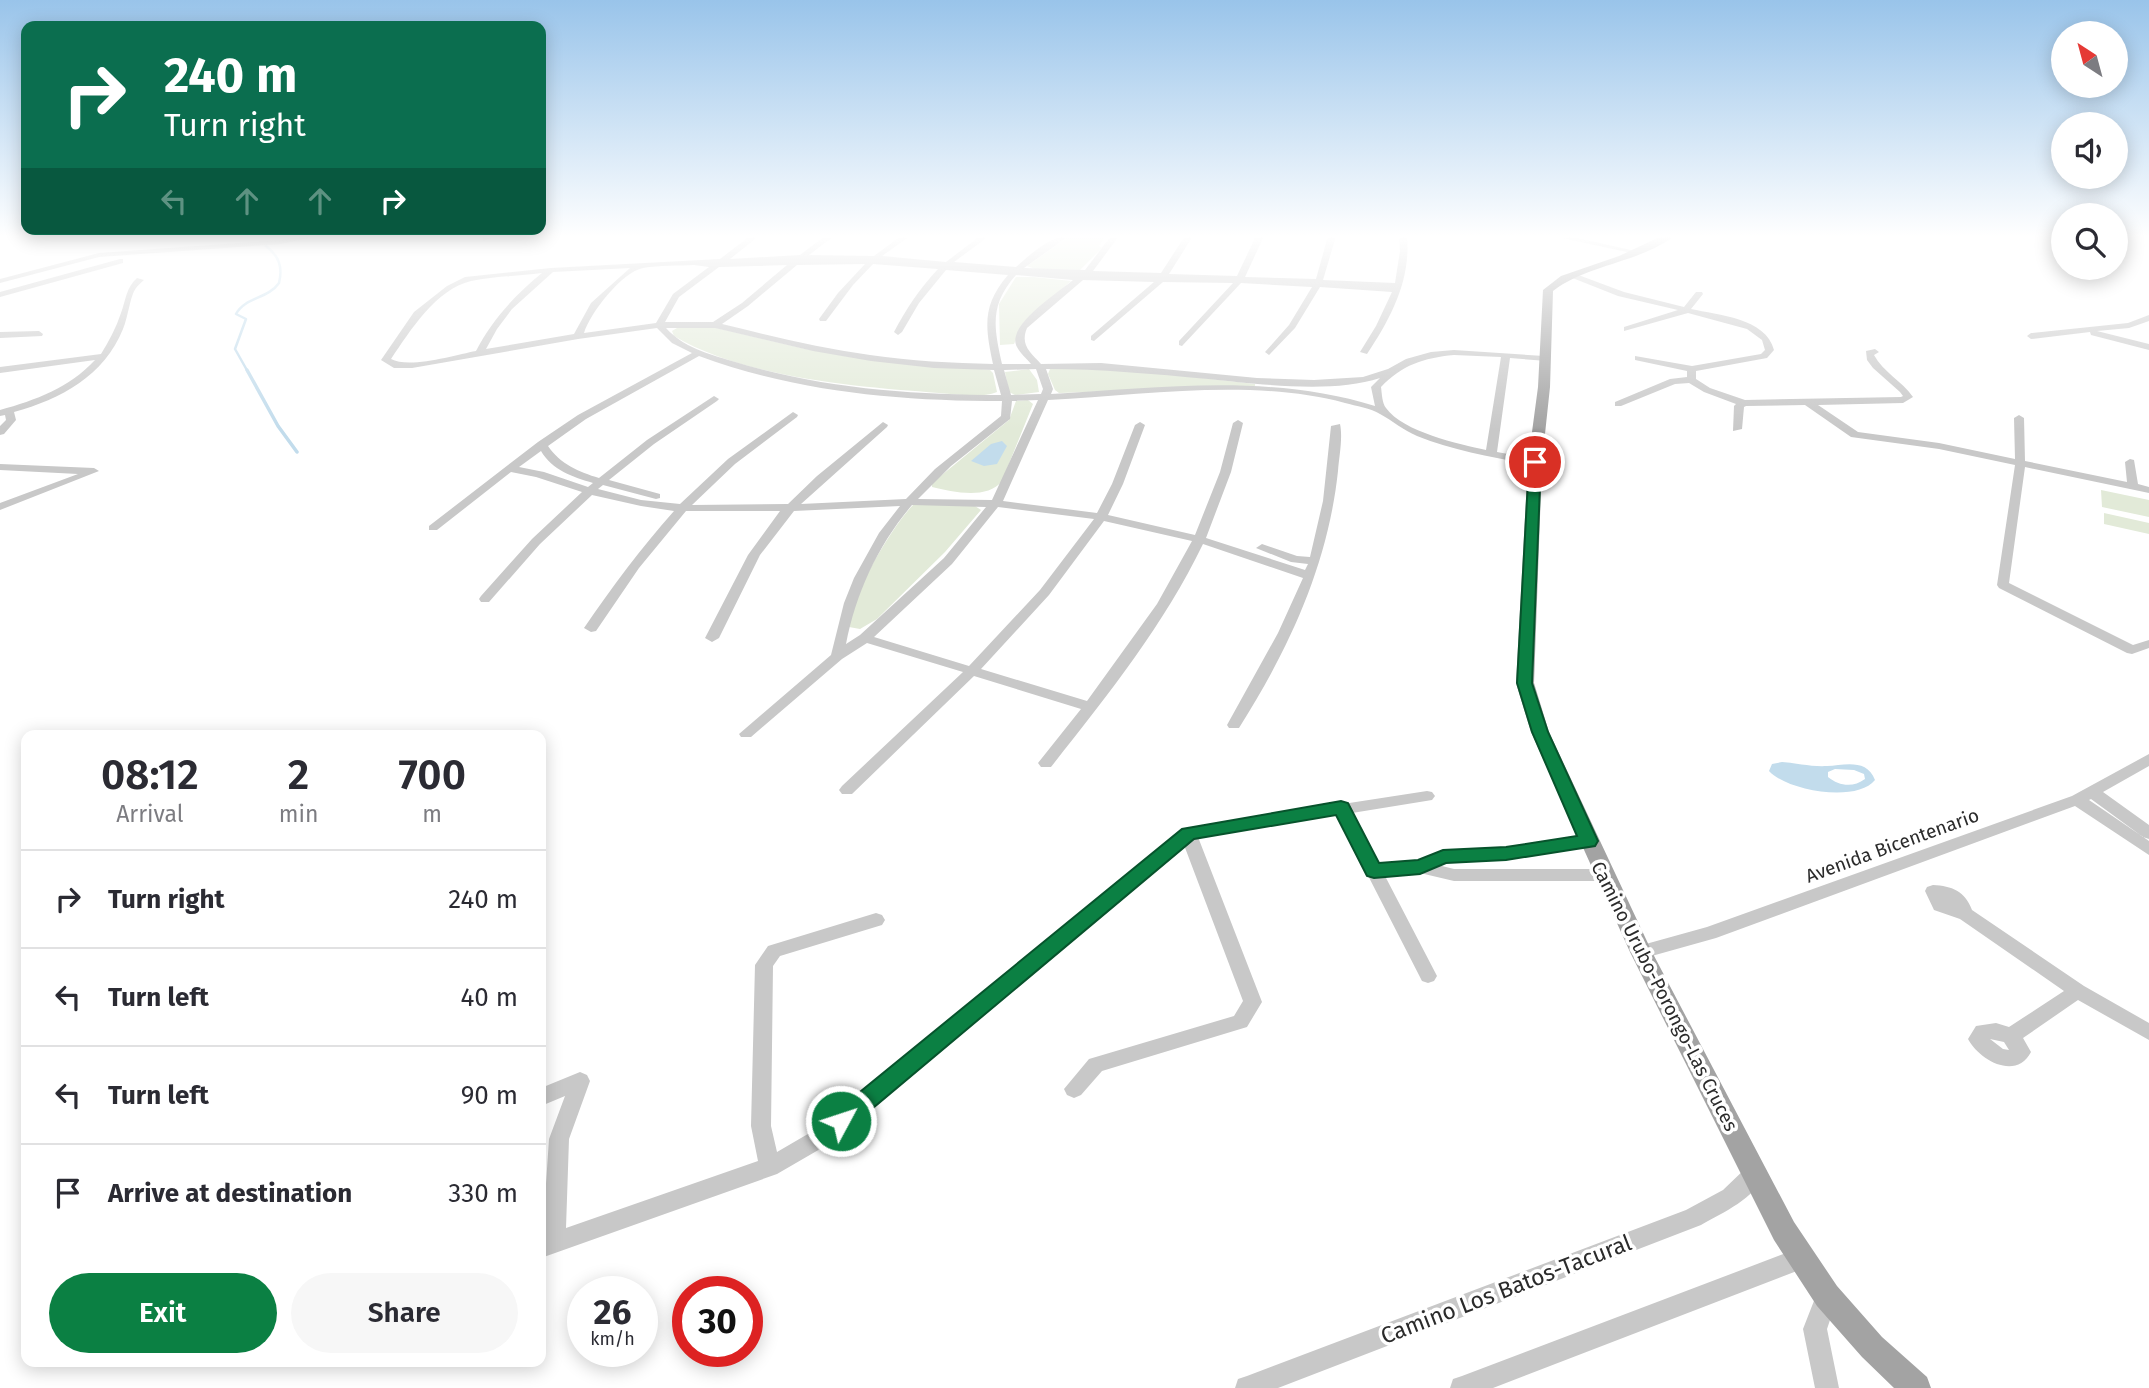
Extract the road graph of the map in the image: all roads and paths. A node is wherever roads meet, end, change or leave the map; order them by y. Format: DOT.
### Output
graph roads {
  1 [pos="129,301"];
  2 [pos="434,301"];
  3 [pos="515,301"];
  4 [pos="596,301"];
  5 [pos="673,301"];
  6 [pos="752,301"];
  7 [pos="836,301"];
  8 [pos="915,301"];
  9 [pos="994,301"];
  10 [pos="1054,301"];
  11 [pos="1136,301"];
  12 [pos="1220,301"];
  13 [pos="1309,301"];
  14 [pos="1391,301"];
  15 [pos="1547,301"];
  16 [pos="1647,301"];
  17 [pos="1693,301"];
  18 [pos="1685,311"];
  19 [pos="2149,318"];
  20 [pos="823,319"];
  21 [pos="659,325"];
  22 [pos="715,325"];
  23 [pos="1627,329"];
  24 [pos="2082,331"];
  25 [pos="898,332"];
  26 [pos="39,334"];
  27 [pos="0,335"];
  28 [pos="578,336"];
  29 [pos="2031,336"];
  30 [pos="1094,338"];
  31 [pos="1182,343"];
  32 [pos="2149,347"];
  33 [pos="1004,348"];
  34 [pos="1023,350"];
  35 [pos="1269,352"];
  36 [pos="1364,352"];
  37 [pos="1875,352"];
  38 [pos="699,353"];
  39 [pos="479,354"];
  40 [pos="1506,355"];
  41 [pos="103,356"];
  42 [pos="1638,358"];
  43 [pos="1544,359"];
  44 [pos="1038,366"];
  45 [pos="998,368"];
  46 [pos="0,370"];
  47 [pos="1387,372"];
  48 [pos="1692,374"];
  49 [pos="1254,385"];
  50 [pos="1272,386"];
  51 [pos="1044,397"];
  52 [pos="1008,398"];
  53 [pos="714,399"];
  54 [pos="1744,403"];
  55 [pos="1809,403"];
  56 [pos="1618,404"];
  57 [pos="5,412"];
  58 [pos="1385,412"];
  59 [pos="793,415"];
  60 [pos="2019,418"];
  61 [pos="1238,423"];
  62 [pos="883,425"];
  63 [pos="1140,425"];
  64 [pos="1336,426"];
  65 [pos="1737,429"];
  66 [pos="0,432"];
  67 [pos="542,444"];
  68 [pos="1491,454"];
  69 [pos="1535,462"];
  70 [pos="2130,462"];
  71 [pos="2020,464"];
  72 [pos="0,467"];
  73 [pos="509,469"];
  74 [pos="594,486"];
  75 [pos="2133,487"];
  76 [pos="2149,490"];
  77 [pos="802,497"];
  78 [pos="913,497"];
  79 [pos="999,499"];
  80 [pos="684,504"];
  81 [pos="0,507"];
  82 [pos="793,507"];
  83 [pos="1103,512"];
  84 [pos="433,528"];
  85 [pos="1203,535"];
  86 [pos="1314,561"];
  87 [pos="1310,576"];
  88 [pos="485,599"];
  89 [pos="591,628"];
  90 [pos="712,638"];
  91 [pos="865,638"];
  92 [pos="2149,644"];
  93 [pos="837,656"];
  94 [pos="971,672"];
  95 [pos="1090,708"];
  96 [pos="1234,725"];
  97 [pos="746,734"];
  98 [pos="2149,759"];
  99 [pos="1046,763"];
  100 [pos="847,790"];
  101 [pos="2092,792"];
  102 [pos="1427,796"];
  103 [pos="2077,800"];
  104 [pos="1341,807"];
  105 [pos="2149,833"];
  106 [pos="1188,834"];
  107 [pos="1588,841"];
  108 [pos="1534,849"];
  109 [pos="2149,849"];
  110 [pos="1420,867"];
  111 [pos="1374,871"];
  112 [pos="1546,875"];
  113 [pos="1605,875"];
  114 [pos="1965,913"];
  115 [pos="876,920"];
  116 [pos="1641,952"];
  117 [pos="1428,976"];
  118 [pos="2078,991"];
  119 [pos="2149,1032"];
  120 [pos="2011,1035"];
  121 [pos="1074,1089"];
  122 [pos="546,1095"];
  123 [pos="770,1167"];
  124 [pos="1755,1174"];
  125 [pos="547,1245"];
  126 [pos="1802,1258"];
  127 [pos="1827,1296"];
  128 [pos="1247,1388"];
  129 [pos="1462,1388"];
  130 [pos="1827,1388"];
  131 [pos="1916,1388"];
  1 -- 41 [label="street"];
  2 -- 39 [label="street"];
  3 -- 39 [label="street"];
  4 -- 28 [label="street"];
  5 -- 21 [label="street"];
  6 -- 22 [label="street"];
  7 -- 20 [label="street"];
  8 -- 25 [label="street"];
  9 -- 33 [label="street"];
  10 -- 34 [label="street"];
  11 -- 30 [label="street"];
  12 -- 31 [label="street"];
  13 -- 35 [label="street"];
  14 -- 36 [label="street"];
  15 -- 43 [label="main road, Camino Urubo-Porongo-Las Cruces"];
  16 -- 18 [label="street"];
  17 -- 18 [label="street"];
  18 -- 23 [label="street"];
  18 -- 48 [label="street"];
  19 -- 24 [label="street"];
  21 -- 22 [label="street"];
  21 -- 28 [label="street"];
  21 -- 38 [label="street"];
  22 -- 45 [label="street"];
  24 -- 29 [label="street"];
  24 -- 32 [label="street"];
  26 -- 27 [label="street"];
  28 -- 39 [label="street"];
  33 -- 34 [label="street"];
  33 -- 45 [label="street"];
  34 -- 44 [label="street"];
  37 -- 55 [label="street"];
  38 -- 52 [label="street"];
  38 -- 67 [label="street"];
  40 -- 43 [label="street"];
  40 -- 47 [label="street"];
  40 -- 68 [label="street"];
  41 -- 46 [label="street"];
  41 -- 57 [label="street"];
  42 -- 48 [label="street"];
  43 -- 69 [label="main road, Camino Urubo-Porongo-Las Cruces"];
  44 -- 45 [label="street"];
  44 -- 49 [label="street"];
  44 -- 51 [label="street"];
  45 -- 52 [label="street"];
  47 -- 50 [label="street"];
  47 -- 58 [label="street"];
  48 -- 54 [label="street"];
  48 -- 56 [label="street"];
  49 -- 50 [label="street"];
  49 -- 51 [label="street"];
  50 -- 58 [label="street"];
  51 -- 52 [label="street"];
  51 -- 79 [label="street"];
  52 -- 78 [label="street"];
  53 -- 74 [label="street"];
  54 -- 55 [label="street"];
  54 -- 65 [label="street"];
  55 -- 71 [label="street"];
  57 -- 66 [label="street"];
  58 -- 68 [label="street"];
  59 -- 80 [label="street"];
  60 -- 71 [label="street"];
  61 -- 85 [label="street"];
  62 -- 77 [label="street"];
  63 -- 83 [label="street"];
  64 -- 86 [label="street"];
  67 -- 73 [label="street"];
  67 -- 74 [label="street"];
  68 -- 69 [label="street"];
  69 -- 107 [label="main road, Camino Urubo-Porongo-Las Cruces"];
  70 -- 75 [label="street"];
  71 -- 75 [label="street"];
  71 -- 92 [label="street"];
  72 -- 81 [label="street"];
  73 -- 74 [label="street"];
  73 -- 84 [label="street"];
  74 -- 80 [label="street"];
  74 -- 88 [label="street"];
  75 -- 76 [label="street"];
  77 -- 78 [label="street"];
  77 -- 80 [label="street"];
  77 -- 82 [label="street"];
  78 -- 79 [label="street"];
  78 -- 82 [label="street"];
  78 -- 93 [label="street"];
  79 -- 83 [label="street"];
  79 -- 91 [label="street"];
  80 -- 82 [label="street"];
  80 -- 89 [label="street"];
  82 -- 90 [label="street"];
  83 -- 85 [label="street"];
  83 -- 94 [label="street"];
  85 -- 86 [label="street"];
  85 -- 87 [label="street"];
  85 -- 95 [label="street"];
  86 -- 87 [label="street"];
  87 -- 96 [label="street"];
  91 -- 93 [label="street"];
  91 -- 94 [label="street"];
  93 -- 97 [label="street"];
  94 -- 95 [label="street"];
  94 -- 100 [label="street"];
  95 -- 99 [label="street"];
  98 -- 101 [label="street, Avenida Bicentenario"];
  101 -- 103 [label="street, Avenida Bicentenario"];
  101 -- 105 [label="street"];
  102 -- 104 [label="street"];
  103 -- 109 [label="street"];
  103 -- 116 [label="street, Avenida Bicentenario"];
  104 -- 106 [label="street"];
  104 -- 111 [label="street"];
  106 -- 121 [label="street"];
  106 -- 123 [label="street"];
  107 -- 108 [label="street"];
  107 -- 113 [label="main road, Camino Urubo-Porongo-Las Cruces"];
  108 -- 110 [label="street"];
  108 -- 112 [label="street"];
  110 -- 111 [label="street"];
  110 -- 112 [label="street"];
  111 -- 117 [label="street"];
  112 -- 113 [label="street"];
  113 -- 116 [label="main road, Camino Urubo-Porongo-Las Cruces"];
  114 -- 118 [label="street"];
  115 -- 123 [label="street"];
  116 -- 124 [label="main road, Camino Urubo-Porongo-Las Cruces"];
  118 -- 119 [label="street"];
  118 -- 120 [label="street"];
  122 -- 125 [label="street"];
  123 -- 125 [label="street"];
  124 -- 126 [label="main road, Camino Urubo-Porongo-Las Cruces"];
  124 -- 128 [label="street, Camino Los Batos-Tacural"];
  126 -- 127 [label="main road, Camino Urubo-Porongo-Las Cruces"];
  126 -- 129 [label="street"];
  127 -- 130 [label="street"];
  127 -- 131 [label="main road, Camino Urubo-Porongo-Las Cruces"];
}
